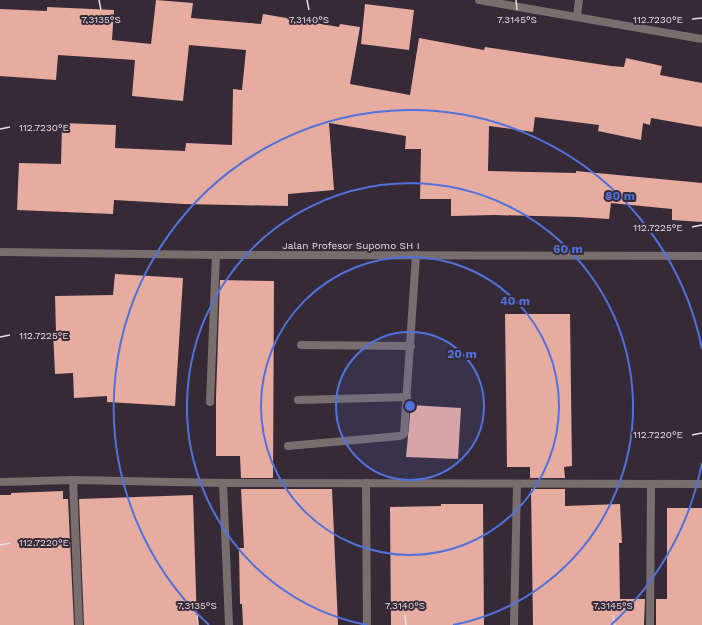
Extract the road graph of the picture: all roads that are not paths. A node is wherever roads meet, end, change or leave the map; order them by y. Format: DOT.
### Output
graph roads {
  1 [pos="479,0"];
  2 [pos="579,0"];
  3 [pos="577,16"];
  4 [pos="702,39"];
  5 [pos="0,252"];
  6 [pos="216,255"];
  7 [pos="416,255"];
  8 [pos="702,256"];
  9 [pos="301,345"];
  10 [pos="411,346"];
  11 [pos="407,397"];
  12 [pos="298,400"];
  13 [pos="210,402"];
  14 [pos="288,446"];
  15 [pos="73,480"];
  16 [pos="0,482"];
  17 [pos="366,482"];
  18 [pos="223,483"];
  19 [pos="517,484"];
  20 [pos="651,484"];
  21 [pos="702,484"];
  22 [pos="78,625"];
  23 [pos="228,625"];
  24 [pos="367,625"];
  25 [pos="514,625"];
  26 [pos="650,625"];
  1 -- 3 [label="street"];
  2 -- 3 [label="street"];
  3 -- 4 [label="street"];
  5 -- 6 [label="street, Jalan Profesor Supomo SH I"];
  6 -- 7 [label="street, Jalan Profesor Supomo SH I"];
  6 -- 13 [label="street"];
  7 -- 8 [label="street, Jalan Profesor Supomo SH I"];
  7 -- 10 [label="street"];
  9 -- 10 [label="street"];
  10 -- 11 [label="street"];
  11 -- 12 [label="street"];
  11 -- 14 [label="street"];
  15 -- 16 [label="street"];
  15 -- 18 [label="street"];
  15 -- 22 [label="street"];
  17 -- 18 [label="street"];
  17 -- 19 [label="street"];
  17 -- 24 [label="street"];
  18 -- 23 [label="street"];
  19 -- 20 [label="street"];
  19 -- 25 [label="street"];
  20 -- 21 [label="street"];
  20 -- 26 [label="street"];
}
